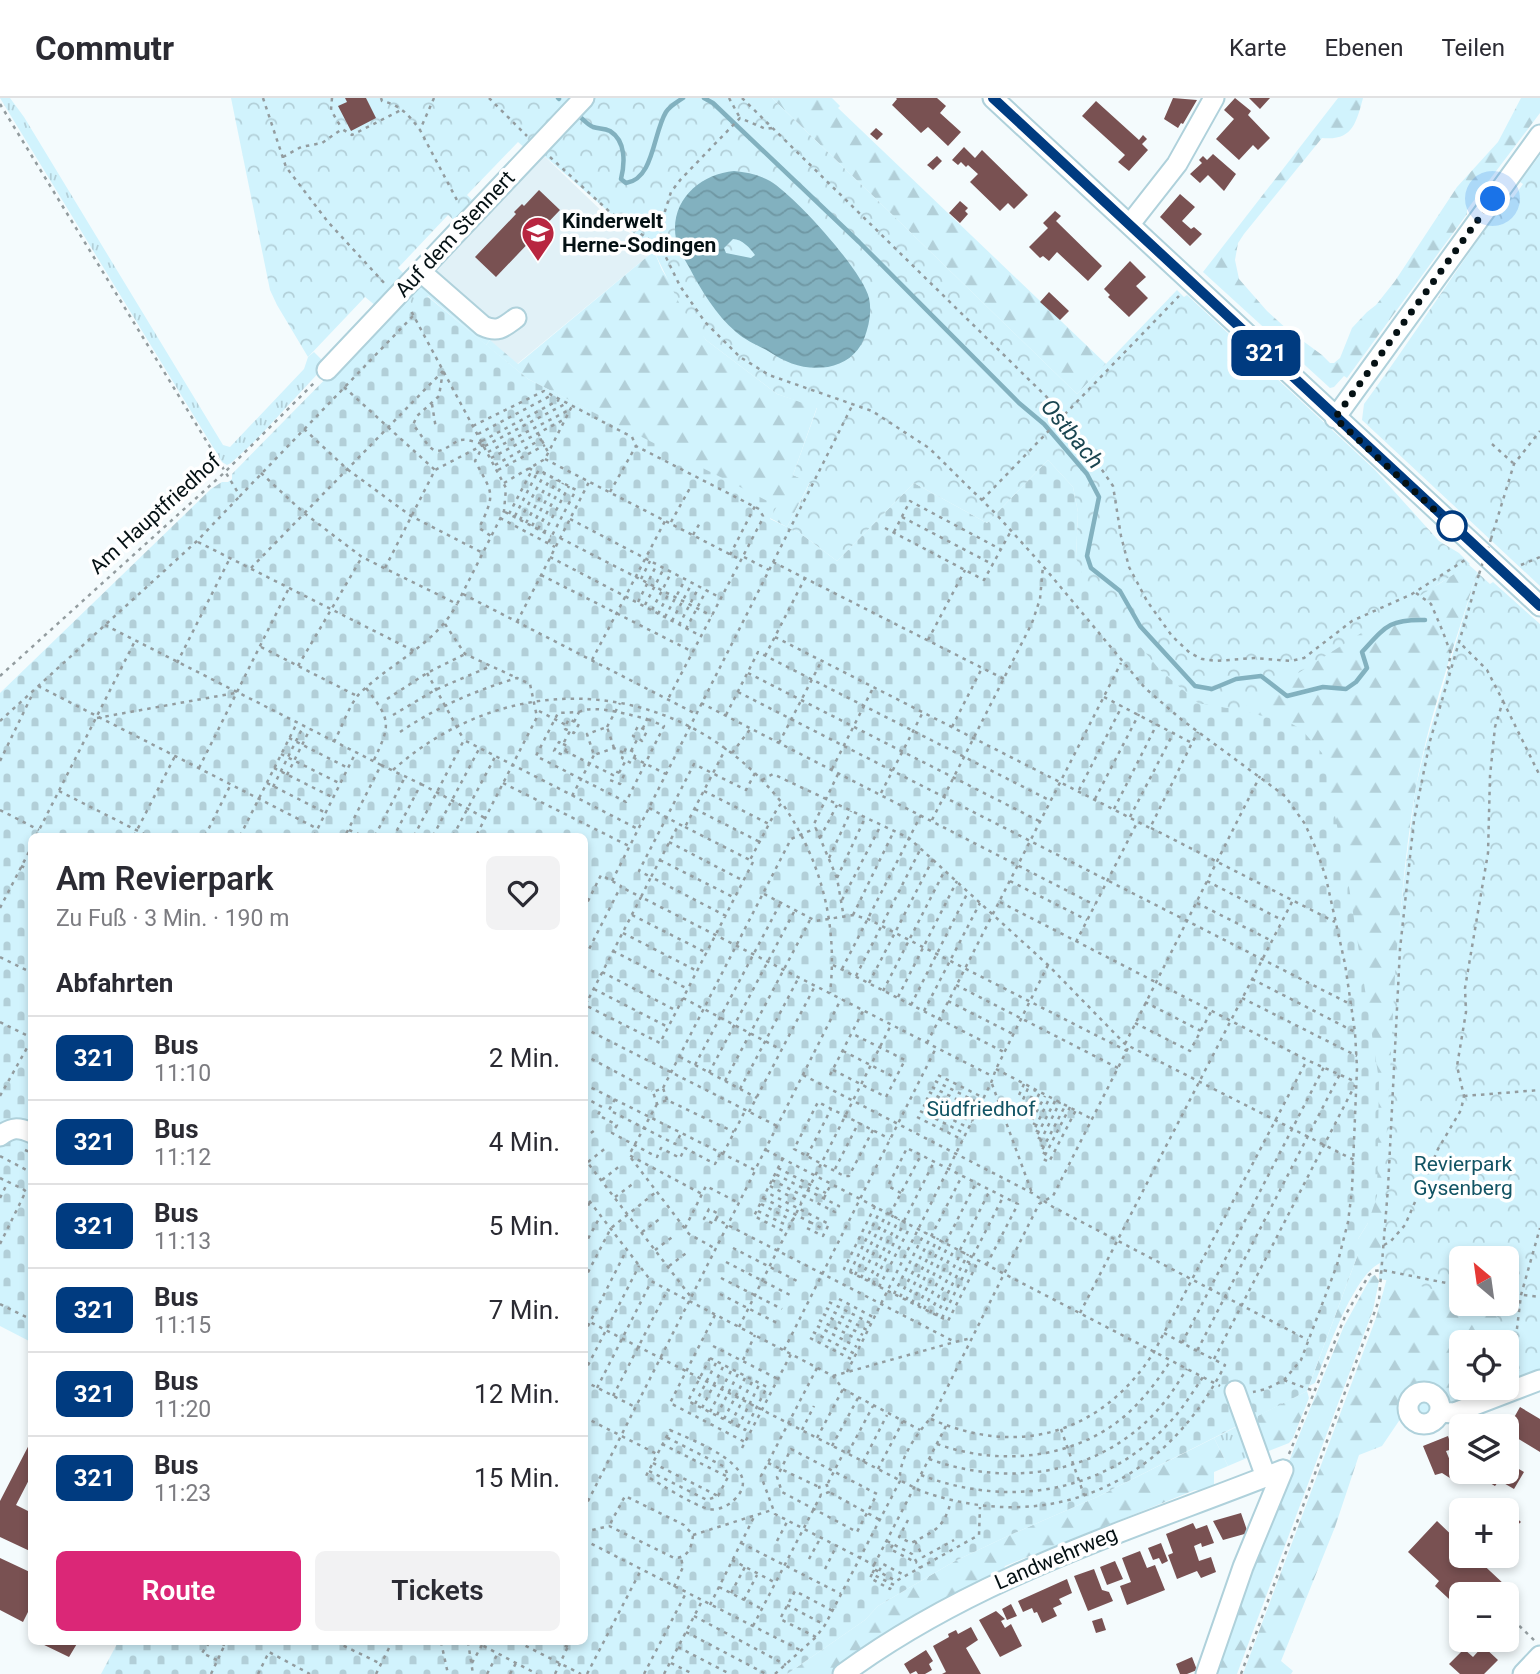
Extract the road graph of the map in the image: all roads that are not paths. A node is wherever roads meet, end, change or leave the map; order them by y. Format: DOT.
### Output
graph roads {
  1 [pos="584,98"];
  2 [pos="993,98"];
  3 [pos="1214,98"];
  4 [pos="1540,135"];
  5 [pos="1130,224"];
  6 [pos="420,271"];
  7 [pos="516,318"];
  8 [pos="327,370"];
  9 [pos="1335,418"];
  10 [pos="1540,606"];
  11 [pos="28,1131"];
  12 [pos="0,1136"];
  13 [pos="1532,1383"];
  14 [pos="1235,1391"];
  15 [pos="1440,1412"];
  16 [pos="1274,1473"];
  17 [pos="1540,1656"];
  18 [pos="843,1674"];
  19 [pos="1206,1674"];
  20 [pos="1523,1674"];
  1 -- 6 [label="street, Auf dem Stennert"];
  2 -- 5 [label="street"];
  3 -- 5 [label="street"];
  4 -- 9 [label="street"];
  5 -- 9 [label="street"];
  6 -- 7 [label="street"];
  6 -- 8 [label="street, Auf dem Stennert"];
  9 -- 10 [label="street"];
  11 -- 12 [label="street"];
  13 -- 15 [label="street"];
  14 -- 16 [label="street"];
  16 -- 18 [label="street, Landwehrweg"];
  16 -- 19 [label="street"];
  17 -- 20 [label="street"];
}
